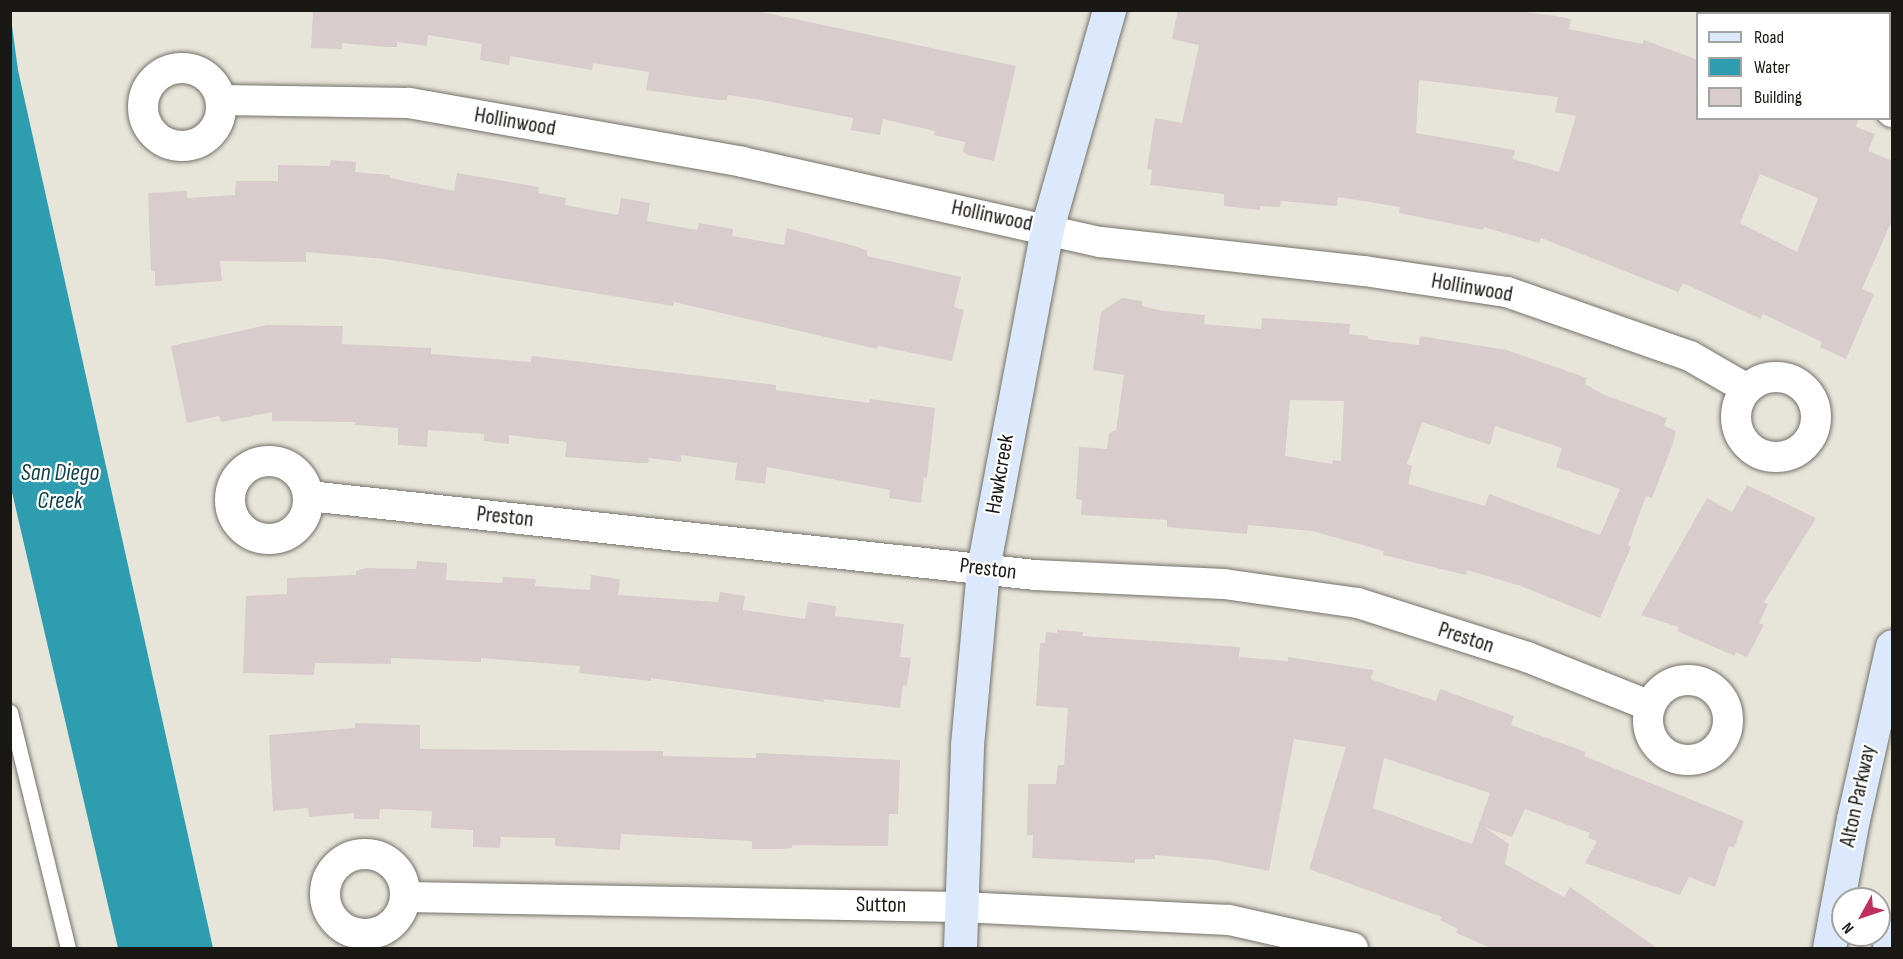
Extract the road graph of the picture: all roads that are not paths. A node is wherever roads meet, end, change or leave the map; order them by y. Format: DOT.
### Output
graph roads {
  1 [pos="1108,10"];
  2 [pos="222,100"];
  3 [pos="1047,228"];
  4 [pos="1747,389"];
  5 [pos="309,496"];
  6 [pos="983,568"];
  7 [pos="1893,646"];
  8 [pos="1650,706"];
  9 [pos="10,712"];
  10 [pos="406,897"];
  11 [pos="961,907"];
  12 [pos="1893,930"];
  13 [pos="69,948"];
  14 [pos="960,948"];
  15 [pos="1353,948"];
  16 [pos="1829,948"];
  17 [pos="1889,948"];
  1 -- 3 [label="street, Hawkcreek"];
  2 -- 3 [label="street, Hollinwood"];
  3 -- 4 [label="street, Hollinwood"];
  3 -- 6 [label="street, Hawkcreek"];
  5 -- 6 [label="street, Preston"];
  6 -- 8 [label="street, Preston"];
  6 -- 11 [label="street, Hawkcreek"];
  7 -- 16 [label="street, Alton Parkway"];
  9 -- 13 [label="lane"];
  10 -- 11 [label="street, Sutton"];
  11 -- 14 [label="street, Hawkcreek"];
  11 -- 15 [label="street, Sutton"];
  12 -- 17 [label="street"];
}
